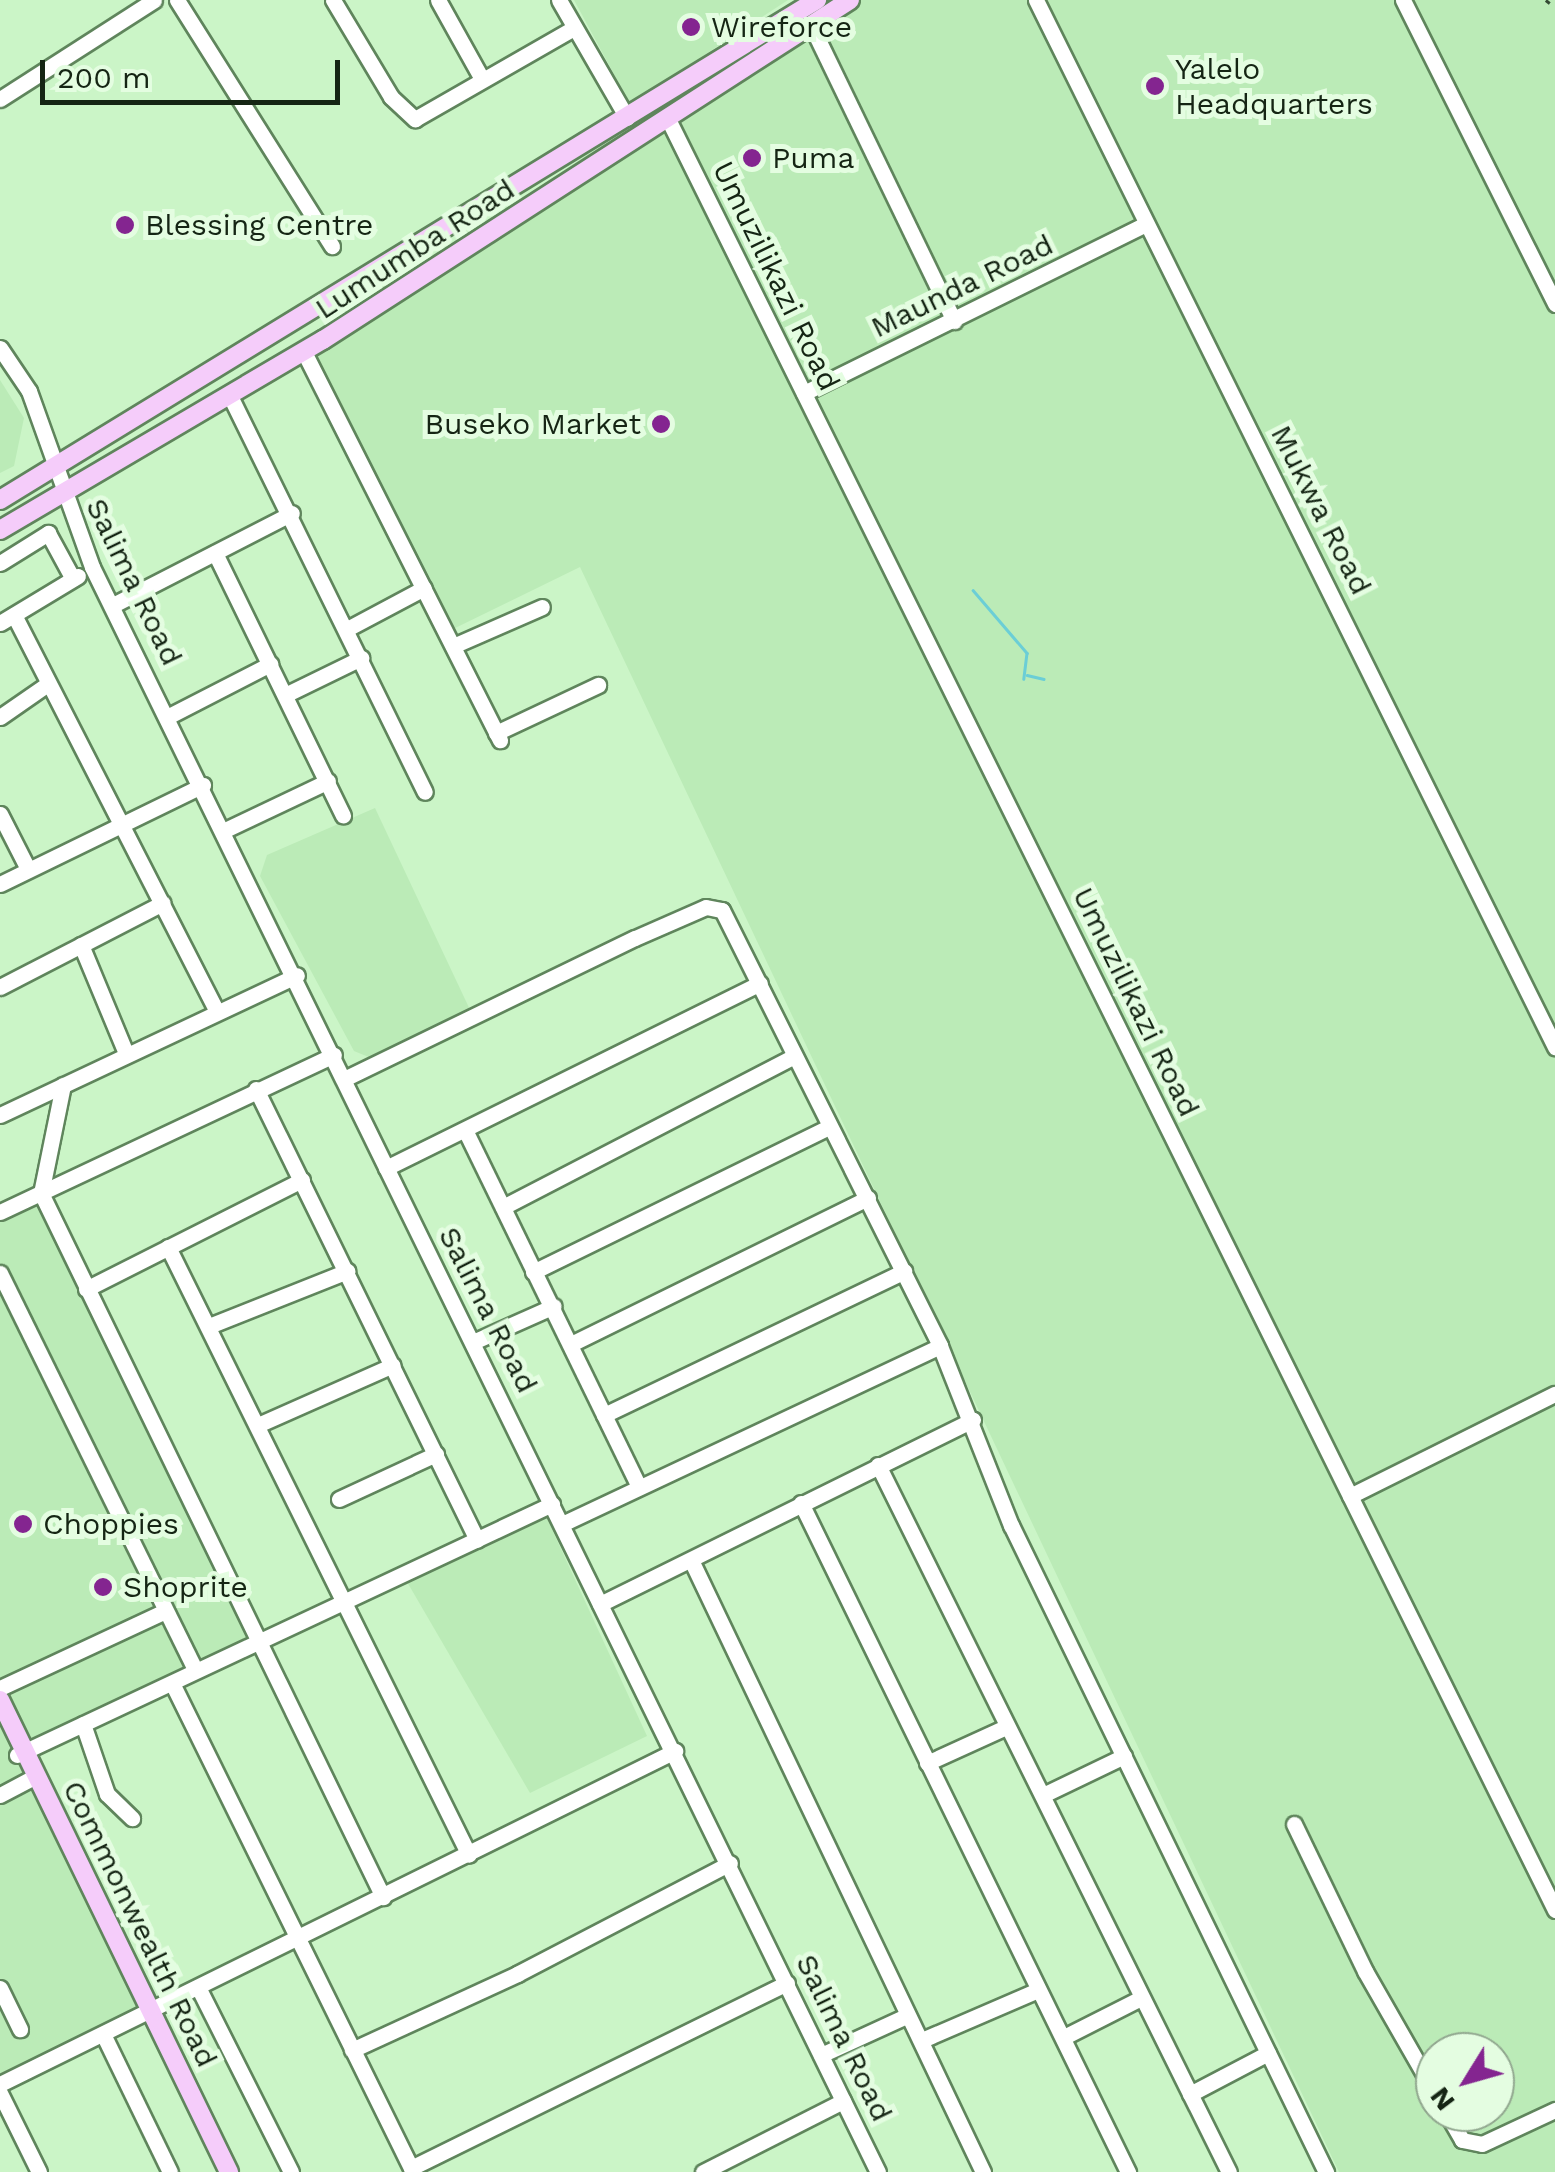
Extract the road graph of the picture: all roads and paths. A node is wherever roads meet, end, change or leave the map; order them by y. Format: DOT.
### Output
graph roads {
  1 [pos="154,0"];
  2 [pos="177,0"];
  3 [pos="333,0"];
  4 [pos="438,0"];
  5 [pos="559,0"];
  6 [pos="817,0"];
  7 [pos="850,0"];
  8 [pos="1036,0"];
  9 [pos="1403,0"];
  10 [pos="810,25"];
  11 [pos="574,28"];
  12 [pos="482,79"];
  13 [pos="0,99"];
  14 [pos="626,118"];
  15 [pos="667,118"];
  16 [pos="1144,225"];
  17 [pos="332,246"];
  18 [pos="1555,304"];
  19 [pos="954,322"];
  20 [pos="0,348"];
  21 [pos="304,352"];
  22 [pos="804,393"];
  23 [pos="230,396"];
  24 [pos="55,470"];
  25 [pos="62,499"];
  26 [pos="0,500"];
  27 [pos="292,513"];
  28 [pos="0,530"];
  29 [pos="214,553"];
  30 [pos="0,562"];
  31 [pos="92,567"];
  32 [pos="73,579"];
  33 [pos="424,588"];
  34 [pos="112,604"];
  35 [pos="542,607"];
  36 [pos="7,619"];
  37 [pos="348,629"];
  38 [pos="453,646"];
  39 [pos="362,658"];
  40 [pos="270,664"];
  41 [pos="46,685"];
  42 [pos="598,685"];
  43 [pos="285,694"];
  44 [pos="0,716"];
  45 [pos="168,716"];
  46 [pos="328,781"];
  47 [pos="203,784"];
  48 [pos="425,792"];
  49 [pos="0,814"];
  50 [pos="343,815"];
  51 [pos="121,825"];
  52 [pos="224,830"];
  53 [pos="28,869"];
  54 [pos="0,884"];
  55 [pos="163,904"];
  56 [pos="81,945"];
  57 [pos="297,975"];
  58 [pos="760,984"];
  59 [pos="0,987"];
  60 [pos="217,1011"];
  61 [pos="1555,1047"];
  62 [pos="126,1054"];
  63 [pos="334,1054"];
  64 [pos="794,1056"];
  65 [pos="344,1079"];
  66 [pos="64,1085"];
  67 [pos="256,1089"];
  68 [pos="0,1115"];
  69 [pos="829,1127"];
  70 [pos="466,1132"];
  71 [pos="386,1168"];
  72 [pos="302,1180"];
  73 [pos="41,1192"];
  74 [pos="868,1198"];
  75 [pos="503,1207"];
  76 [pos="0,1212"];
  77 [pos="168,1247"];
  78 [pos="347,1271"];
  79 [pos="904,1271"];
  80 [pos="533,1272"];
  81 [pos="0,1273"];
  82 [pos="86,1288"];
  83 [pos="4,1293"];
  84 [pos="554,1306"];
  85 [pos="209,1326"];
  86 [pos="475,1341"];
  87 [pos="572,1344"];
  88 [pos="940,1346"];
  89 [pos="393,1365"];
  90 [pos="1555,1394"];
  91 [pos="604,1415"];
  92 [pos="973,1420"];
  93 [pos="260,1424"];
  94 [pos="436,1454"];
  95 [pos="878,1465"];
  96 [pos="638,1486"];
  97 [pos="1350,1496"];
  98 [pos="339,1499"];
  99 [pos="552,1504"];
  100 [pos="800,1504"];
  101 [pos="562,1524"];
  102 [pos="477,1540"];
  103 [pos="691,1560"];
  104 [pos="343,1600"];
  105 [pos="600,1604"];
  106 [pos="165,1612"];
  107 [pos="257,1642"];
  108 [pos="195,1670"];
  109 [pos="172,1683"];
  110 [pos="0,1688"];
  111 [pos="0,1700"];
  112 [pos="0,1722"];
  113 [pos="83,1724"];
  114 [pos="1006,1727"];
  115 [pos="674,1751"];
  116 [pos="22,1753"];
  117 [pos="1124,1756"];
  118 [pos="927,1763"];
  119 [pos="30,1779"];
  120 [pos="0,1795"];
  121 [pos="1044,1795"];
  122 [pos="132,1818"];
  123 [pos="1294,1824"];
  124 [pos="470,1855"];
  125 [pos="730,1863"];
  126 [pos="383,1897"];
  127 [pos="1555,1910"];
  128 [pos="297,1937"];
  129 [pos="787,1983"];
  130 [pos="198,1987"];
  131 [pos="0,1988"];
  132 [pos="1038,1990"];
  133 [pos="1141,1998"];
  134 [pos="147,2013"];
  135 [pos="906,2016"];
  136 [pos="20,2029"];
  137 [pos="103,2034"];
  138 [pos="1064,2037"];
  139 [pos="922,2040"];
  140 [pos="352,2050"];
  141 [pos="1268,2052"];
  142 [pos="821,2056"];
  143 [pos="1415,2058"];
  144 [pos="0,2084"];
  145 [pos="0,2093"];
  146 [pos="1190,2094"];
  147 [pos="843,2101"];
  148 [pos="1555,2110"];
  149 [pos="1515,2129"];
  150 [pos="1457,2132"];
  151 [pos="1508,2132"];
  152 [pos="412,2170"];
  153 [pos="39,2172"];
  154 [pos="170,2172"];
  155 [pos="216,2172"];
  156 [pos="229,2172"];
  157 [pos="291,2172"];
  158 [pos="702,2172"];
  159 [pos="878,2172"];
  160 [pos="983,2172"];
  161 [pos="1128,2172"];
  162 [pos="1229,2172"];
  163 [pos="1326,2172"];
  1 -- 13 [label="street"];
  2 -- 17 [label="street"];
  3 -- 12 [label="street"];
  4 -- 12 [label="street"];
  5 -- 11 [label="street"];
  6 -- 14 [label="main road, Lumumba Road"];
  7 -- 10 [label="main road, Lumumba Road"];
  8 -- 16 [label="street, Mukwa Road"];
  9 -- 18 [label="street"];
  10 -- 15 [label="main road, Lumumba Road"];
  10 -- 19 [label="street"];
  11 -- 12 [label="street"];
  11 -- 14 [label="street"];
  14 -- 24 [label="main road, Lumumba Road"];
  15 -- 21 [label="main road, Lumumba Road"];
  15 -- 22 [label="street, Umuzilikazi Road"];
  16 -- 19 [label="street, Maunda Road"];
  16 -- 61 [label="street, Mukwa Road"];
  19 -- 22 [label="street, Maunda Road"];
  20 -- 24 [label="street, Salima Road"];
  21 -- 23 [label="main road, Lumumba Road"];
  21 -- 33 [label="street"];
  22 -- 97 [label="street, Umuzilikazi Road"];
  23 -- 25 [label="main road, Lumumba Road"];
  23 -- 27 [label="street"];
  24 -- 25 [label="street, Salima Road"];
  24 -- 26 [label="main road, Lumumba Road"];
  25 -- 28 [label="main road, Lumumba Road"];
  25 -- 31 [label="street, Salima Road"];
  27 -- 29 [label="street"];
  27 -- 37 [label="street"];
  29 -- 34 [label="street"];
  29 -- 40 [label="street"];
  30 -- 32 [label="street"];
  31 -- 32 [label="street"];
  31 -- 34 [label="street, Salima Road"];
  32 -- 36 [label="street"];
  33 -- 37 [label="street"];
  33 -- 38 [label="street"];
  34 -- 45 [label="street, Salima Road"];
  35 -- 38 [label="street"];
  36 -- 41 [label="street"];
  37 -- 39 [label="street"];
  38 -- 42 [label="street"];
  39 -- 43 [label="street"];
  39 -- 48 [label="street"];
  40 -- 43 [label="street"];
  40 -- 45 [label="street"];
  41 -- 44 [label="street"];
  41 -- 51 [label="street"];
  43 -- 46 [label="street"];
  45 -- 47 [label="street, Salima Road"];
  46 -- 50 [label="street"];
  46 -- 52 [label="street"];
  47 -- 51 [label="street"];
  47 -- 52 [label="street, Salima Road"];
  49 -- 53 [label="street"];
  51 -- 53 [label="street"];
  51 -- 55 [label="street"];
  52 -- 57 [label="street, Salima Road"];
  53 -- 54 [label="street"];
  55 -- 56 [label="street"];
  55 -- 60 [label="street"];
  56 -- 59 [label="street"];
  56 -- 62 [label="street"];
  57 -- 60 [label="street"];
  57 -- 63 [label="street, Salima Road"];
  58 -- 64 [label="street"];
  58 -- 65 [label="street"];
  58 -- 70 [label="street"];
  60 -- 62 [label="street"];
  62 -- 66 [label="street"];
  63 -- 65 [label="street, Salima Road"];
  63 -- 67 [label="street"];
  64 -- 69 [label="street"];
  64 -- 75 [label="street"];
  65 -- 71 [label="street, Salima Road"];
  66 -- 68 [label="street"];
  66 -- 73 [label="street"];
  67 -- 72 [label="street"];
  67 -- 73 [label="street"];
  69 -- 74 [label="street"];
  69 -- 80 [label="street"];
  70 -- 71 [label="street"];
  70 -- 75 [label="street"];
  71 -- 86 [label="street, Salima Road"];
  72 -- 77 [label="street"];
  72 -- 78 [label="street"];
  73 -- 76 [label="street"];
  73 -- 82 [label="street"];
  74 -- 79 [label="street"];
  74 -- 87 [label="street"];
  75 -- 80 [label="street"];
  77 -- 82 [label="street"];
  77 -- 85 [label="street"];
  78 -- 85 [label="street"];
  78 -- 89 [label="street"];
  79 -- 88 [label="street"];
  79 -- 91 [label="street"];
  80 -- 84 [label="street"];
  81 -- 83 [label="street"];
  82 -- 107 [label="street"];
  83 -- 106 [label="street"];
  84 -- 86 [label="street"];
  84 -- 87 [label="street"];
  85 -- 93 [label="street"];
  86 -- 99 [label="street, Salima Road"];
  87 -- 91 [label="street"];
  88 -- 92 [label="street"];
  88 -- 96 [label="street"];
  89 -- 93 [label="street"];
  89 -- 94 [label="street"];
  90 -- 97 [label="street"];
  91 -- 96 [label="street"];
  92 -- 95 [label="street"];
  92 -- 117 [label="street"];
  93 -- 104 [label="street"];
  94 -- 98 [label="street"];
  94 -- 102 [label="street"];
  95 -- 100 [label="street"];
  95 -- 114 [label="street"];
  96 -- 101 [label="street"];
  97 -- 127 [label="street, Umuzilikazi Road"];
  99 -- 101 [label="street, Salima Road"];
  99 -- 102 [label="street"];
  100 -- 103 [label="street"];
  100 -- 118 [label="street"];
  101 -- 105 [label="street, Salima Road"];
  102 -- 104 [label="street"];
  103 -- 105 [label="street"];
  103 -- 135 [label="street"];
  104 -- 107 [label="street"];
  104 -- 124 [label="street"];
  105 -- 115 [label="street, Salima Road"];
  106 -- 108 [label="street"];
  106 -- 110 [label="street"];
  107 -- 108 [label="street"];
  107 -- 126 [label="street"];
  108 -- 109 [label="street"];
  109 -- 113 [label="street"];
  109 -- 128 [label="street"];
  111 -- 116 [label="main road, Commonwealth Road"];
  112 -- 116 [label="main road, Commonwealth Road"];
  113 -- 116 [label="street"];
  113 -- 122 [label="street"];
  114 -- 118 [label="street"];
  114 -- 121 [label="street"];
  115 -- 124 [label="street"];
  115 -- 125 [label="street, Salima Road"];
  116 -- 119 [label="main road, Commonwealth Road"];
  116 -- 134 [label="main road, Commonwealth Road"];
  117 -- 121 [label="street"];
  117 -- 141 [label="street"];
  118 -- 132 [label="street"];
  119 -- 120 [label="street"];
  119 -- 134 [label="main road, Commonwealth Road"];
  121 -- 133 [label="street"];
  123 -- 143 [label="street"];
  124 -- 126 [label="street"];
  125 -- 129 [label="street, Salima Road"];
  125 -- 140 [label="street"];
  126 -- 128 [label="street"];
  128 -- 130 [label="street"];
  128 -- 140 [label="street"];
  129 -- 142 [label="street, Salima Road"];
  129 -- 152 [label="street"];
  130 -- 134 [label="street"];
  130 -- 157 [label="street"];
  131 -- 136 [label="street"];
  132 -- 138 [label="street"];
  132 -- 139 [label="street"];
  133 -- 138 [label="street"];
  133 -- 146 [label="street"];
  134 -- 137 [label="street"];
  134 -- 155 [label="main road, Commonwealth Road"];
  134 -- 156 [label="main road, Commonwealth Road"];
  135 -- 139 [label="street"];
  135 -- 142 [label="street"];
  137 -- 144 [label="street"];
  137 -- 154 [label="street"];
  138 -- 161 [label="street"];
  139 -- 160 [label="street"];
  140 -- 152 [label="street"];
  141 -- 146 [label="street"];
  141 -- 163 [label="street"];
  142 -- 147 [label="street, Salima Road"];
  145 -- 153 [label="street"];
  146 -- 162 [label="street"];
  147 -- 158 [label="street"];
  147 -- 159 [label="street, Salima Road"];
  148 -- 149 [label="street"];
  150 -- 151 [label="street"];
}
